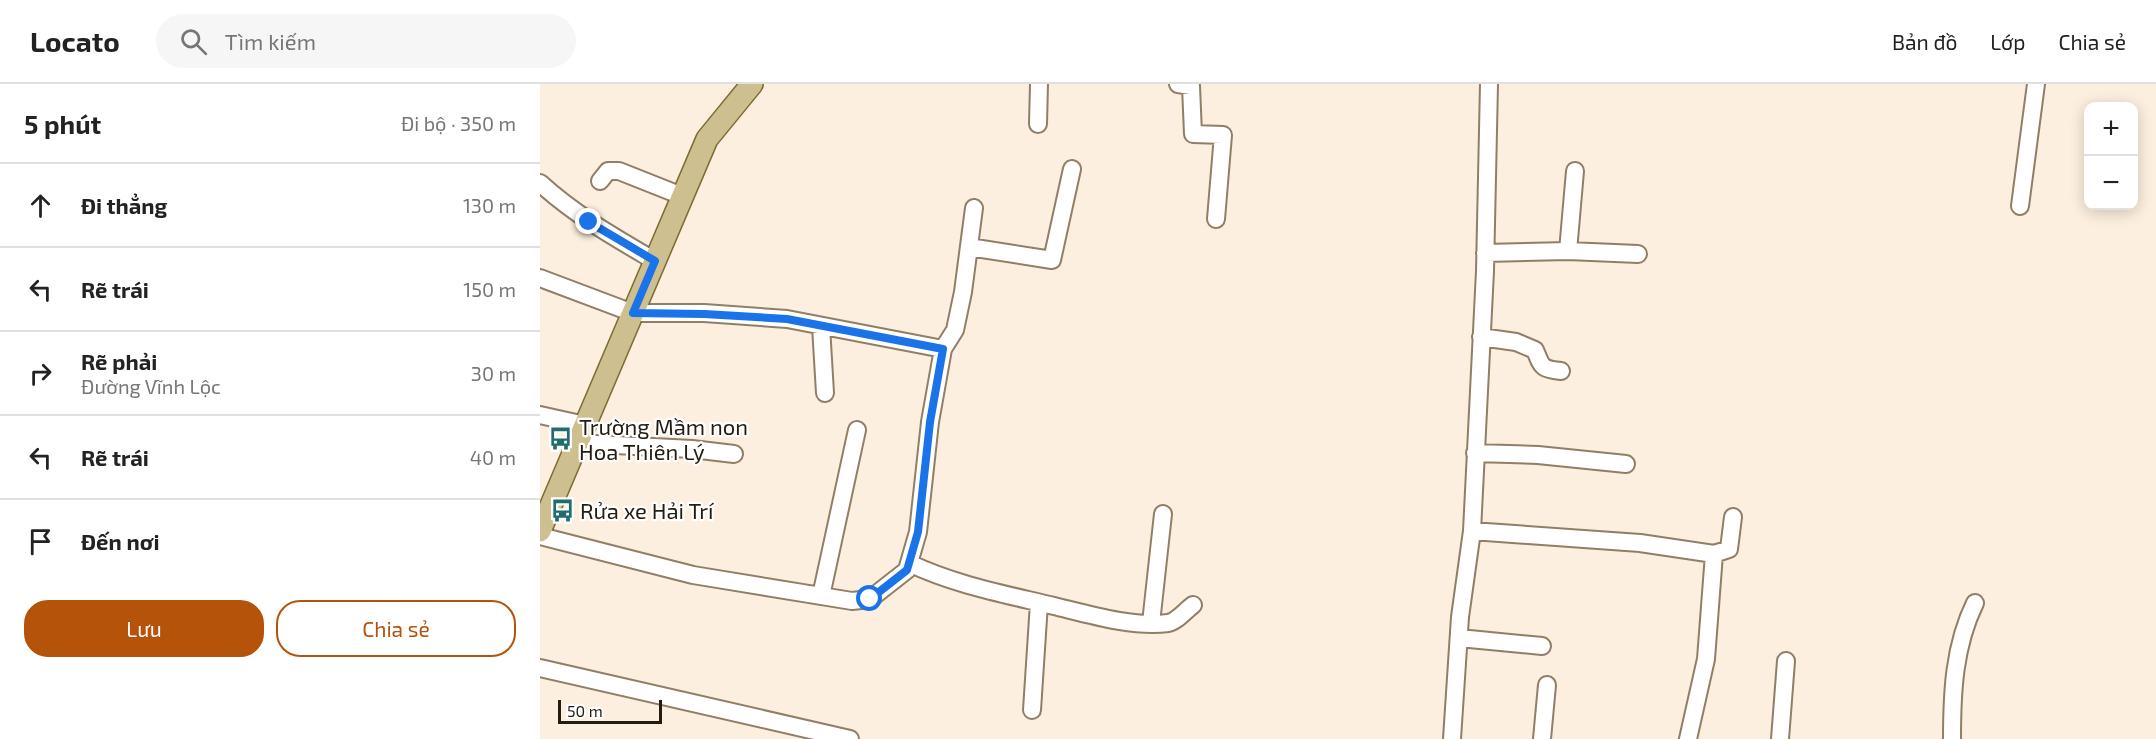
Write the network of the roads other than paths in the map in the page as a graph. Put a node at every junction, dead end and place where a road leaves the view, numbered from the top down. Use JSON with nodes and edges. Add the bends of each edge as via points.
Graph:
{"nodes":[{"id":1,"x":752,"y":84,"type":"edge"},
{"id":2,"x":1039,"y":84,"type":"edge"},
{"id":3,"x":1178,"y":84,"type":"edge"},
{"id":4,"x":1489,"y":84,"type":"edge"},
{"id":5,"x":2036,"y":84,"type":"edge"},
{"id":6,"x":1038,"y":124,"type":"dead end"},
{"id":7,"x":1072,"y":169,"type":"dead end"},
{"id":8,"x":1575,"y":171,"type":"dead end"},
{"id":9,"x":600,"y":181,"type":"dead end"},
{"id":10,"x":540,"y":183,"type":"edge"},
{"id":11,"x":682,"y":196,"type":"junction"},
{"id":12,"x":2020,"y":206,"type":"dead end"},
{"id":13,"x":974,"y":208,"type":"dead end"},
{"id":14,"x":1216,"y":219,"type":"dead end"},
{"id":15,"x":969,"y":247,"type":"junction"},
{"id":16,"x":1568,"y":251,"type":"junction"},
{"id":17,"x":1485,"y":253,"type":"junction"},
{"id":18,"x":1638,"y":254,"type":"dead end"},
{"id":19,"x":655,"y":261,"type":"junction"},
{"id":20,"x":540,"y":278,"type":"edge"},
{"id":21,"x":633,"y":313,"type":"junction"},
{"id":22,"x":821,"y":326,"type":"junction"},
{"id":23,"x":1481,"y":337,"type":"junction"},
{"id":24,"x":943,"y":349,"type":"junction"},
{"id":25,"x":1561,"y":371,"type":"dead end"},
{"id":26,"x":825,"y":393,"type":"dead end"},
{"id":27,"x":540,"y":415,"type":"edge"},
{"id":28,"x":857,"y":430,"type":"dead end"},
{"id":29,"x":581,"y":434,"type":"junction"},
{"id":30,"x":1476,"y":453,"type":"junction"},
{"id":31,"x":734,"y":454,"type":"dead end"},
{"id":32,"x":1626,"y":464,"type":"dead end"},
{"id":33,"x":1163,"y":514,"type":"dead end"},
{"id":34,"x":1733,"y":517,"type":"dead end"},
{"id":35,"x":540,"y":531,"type":"edge"},
{"id":36,"x":1472,"y":531,"type":"junction"},
{"id":37,"x":540,"y":536,"type":"edge"},
{"id":38,"x":1714,"y":554,"type":"junction"},
{"id":39,"x":909,"y":563,"type":"junction"},
{"id":40,"x":821,"y":596,"type":"junction"},
{"id":41,"x":1039,"y":603,"type":"junction"},
{"id":42,"x":1975,"y":603,"type":"dead end"},
{"id":43,"x":1193,"y":604,"type":"dead end"},
{"id":44,"x":1151,"y":623,"type":"junction"},
{"id":45,"x":1459,"y":638,"type":"junction"},
{"id":46,"x":1542,"y":646,"type":"dead end"},
{"id":47,"x":1786,"y":661,"type":"dead end"},
{"id":48,"x":540,"y":668,"type":"edge"},
{"id":49,"x":1547,"y":685,"type":"dead end"},
{"id":50,"x":1032,"y":710,"type":"dead end"},
{"id":51,"x":850,"y":739,"type":"edge"},
{"id":52,"x":1452,"y":739,"type":"edge"},
{"id":53,"x":1542,"y":739,"type":"edge"},
{"id":54,"x":1688,"y":739,"type":"edge"},
{"id":55,"x":1780,"y":739,"type":"edge"},
{"id":56,"x":1952,"y":739,"type":"edge"}],
"edges":[{"from":1,"to":11,"type":"main road","via":[[707,139]]},
{"from":2,"to":6,"type":"street"},
{"from":3,"to":14,"type":"street","via":[[1191,86],[1193,134],[1223,135]]},
{"from":4,"to":17,"type":"street"},
{"from":5,"to":12,"type":"street"},
{"from":7,"to":15,"type":"street","via":[[1052,260]]},
{"from":8,"to":16,"type":"street"},
{"from":9,"to":11,"type":"street","via":[[608,171],[619,171]]},
{"from":10,"to":19,"type":"street","via":[[589,222]]},
{"from":11,"to":19,"type":"main road"},
{"from":13,"to":15,"type":"street"},
{"from":15,"to":24,"type":"street","via":[[955,330]]},
{"from":16,"to":17,"type":"street"},
{"from":16,"to":18,"type":"street"},
{"from":17,"to":23,"type":"street"},
{"from":19,"to":21,"type":"main road"},
{"from":20,"to":21,"type":"street"},
{"from":21,"to":22,"type":"street","via":[[787,319]]},
{"from":21,"to":29,"type":"main road"},
{"from":22,"to":24,"type":"street"},
{"from":22,"to":26,"type":"street"},
{"from":23,"to":25,"type":"street","via":[[1516,342],[1534,350],[1542,367]]},
{"from":23,"to":30,"type":"street"},
{"from":24,"to":39,"type":"street","via":[[918,532]]},
{"from":27,"to":29,"type":"street"},
{"from":28,"to":40,"type":"street"},
{"from":29,"to":31,"type":"street"},
{"from":29,"to":35,"type":"main road"},
{"from":30,"to":32,"type":"street"},
{"from":30,"to":36,"type":"street"},
{"from":33,"to":44,"type":"street"},
{"from":34,"to":38,"type":"street","via":[[1729,549]]},
{"from":36,"to":38,"type":"street","via":[[1640,543]]},
{"from":36,"to":45,"type":"street"},
{"from":37,"to":40,"type":"street","via":[[693,575]]},
{"from":38,"to":54,"type":"street","via":[[1706,659]]},
{"from":39,"to":40,"type":"street","via":[[907,570],[870,599],[852,601]]},
{"from":39,"to":41,"type":"street","via":[[936,576]]},
{"from":41,"to":44,"type":"street","via":[[1100,617]]},
{"from":41,"to":50,"type":"street"},
{"from":42,"to":56,"type":"street","via":[[1964,626],[1954,672]]},
{"from":43,"to":44,"type":"street","via":[[1170,623]]},
{"from":45,"to":46,"type":"street"},
{"from":45,"to":52,"type":"street"},
{"from":47,"to":55,"type":"street"},
{"from":48,"to":51,"type":"street"},
{"from":49,"to":53,"type":"street"}]}
